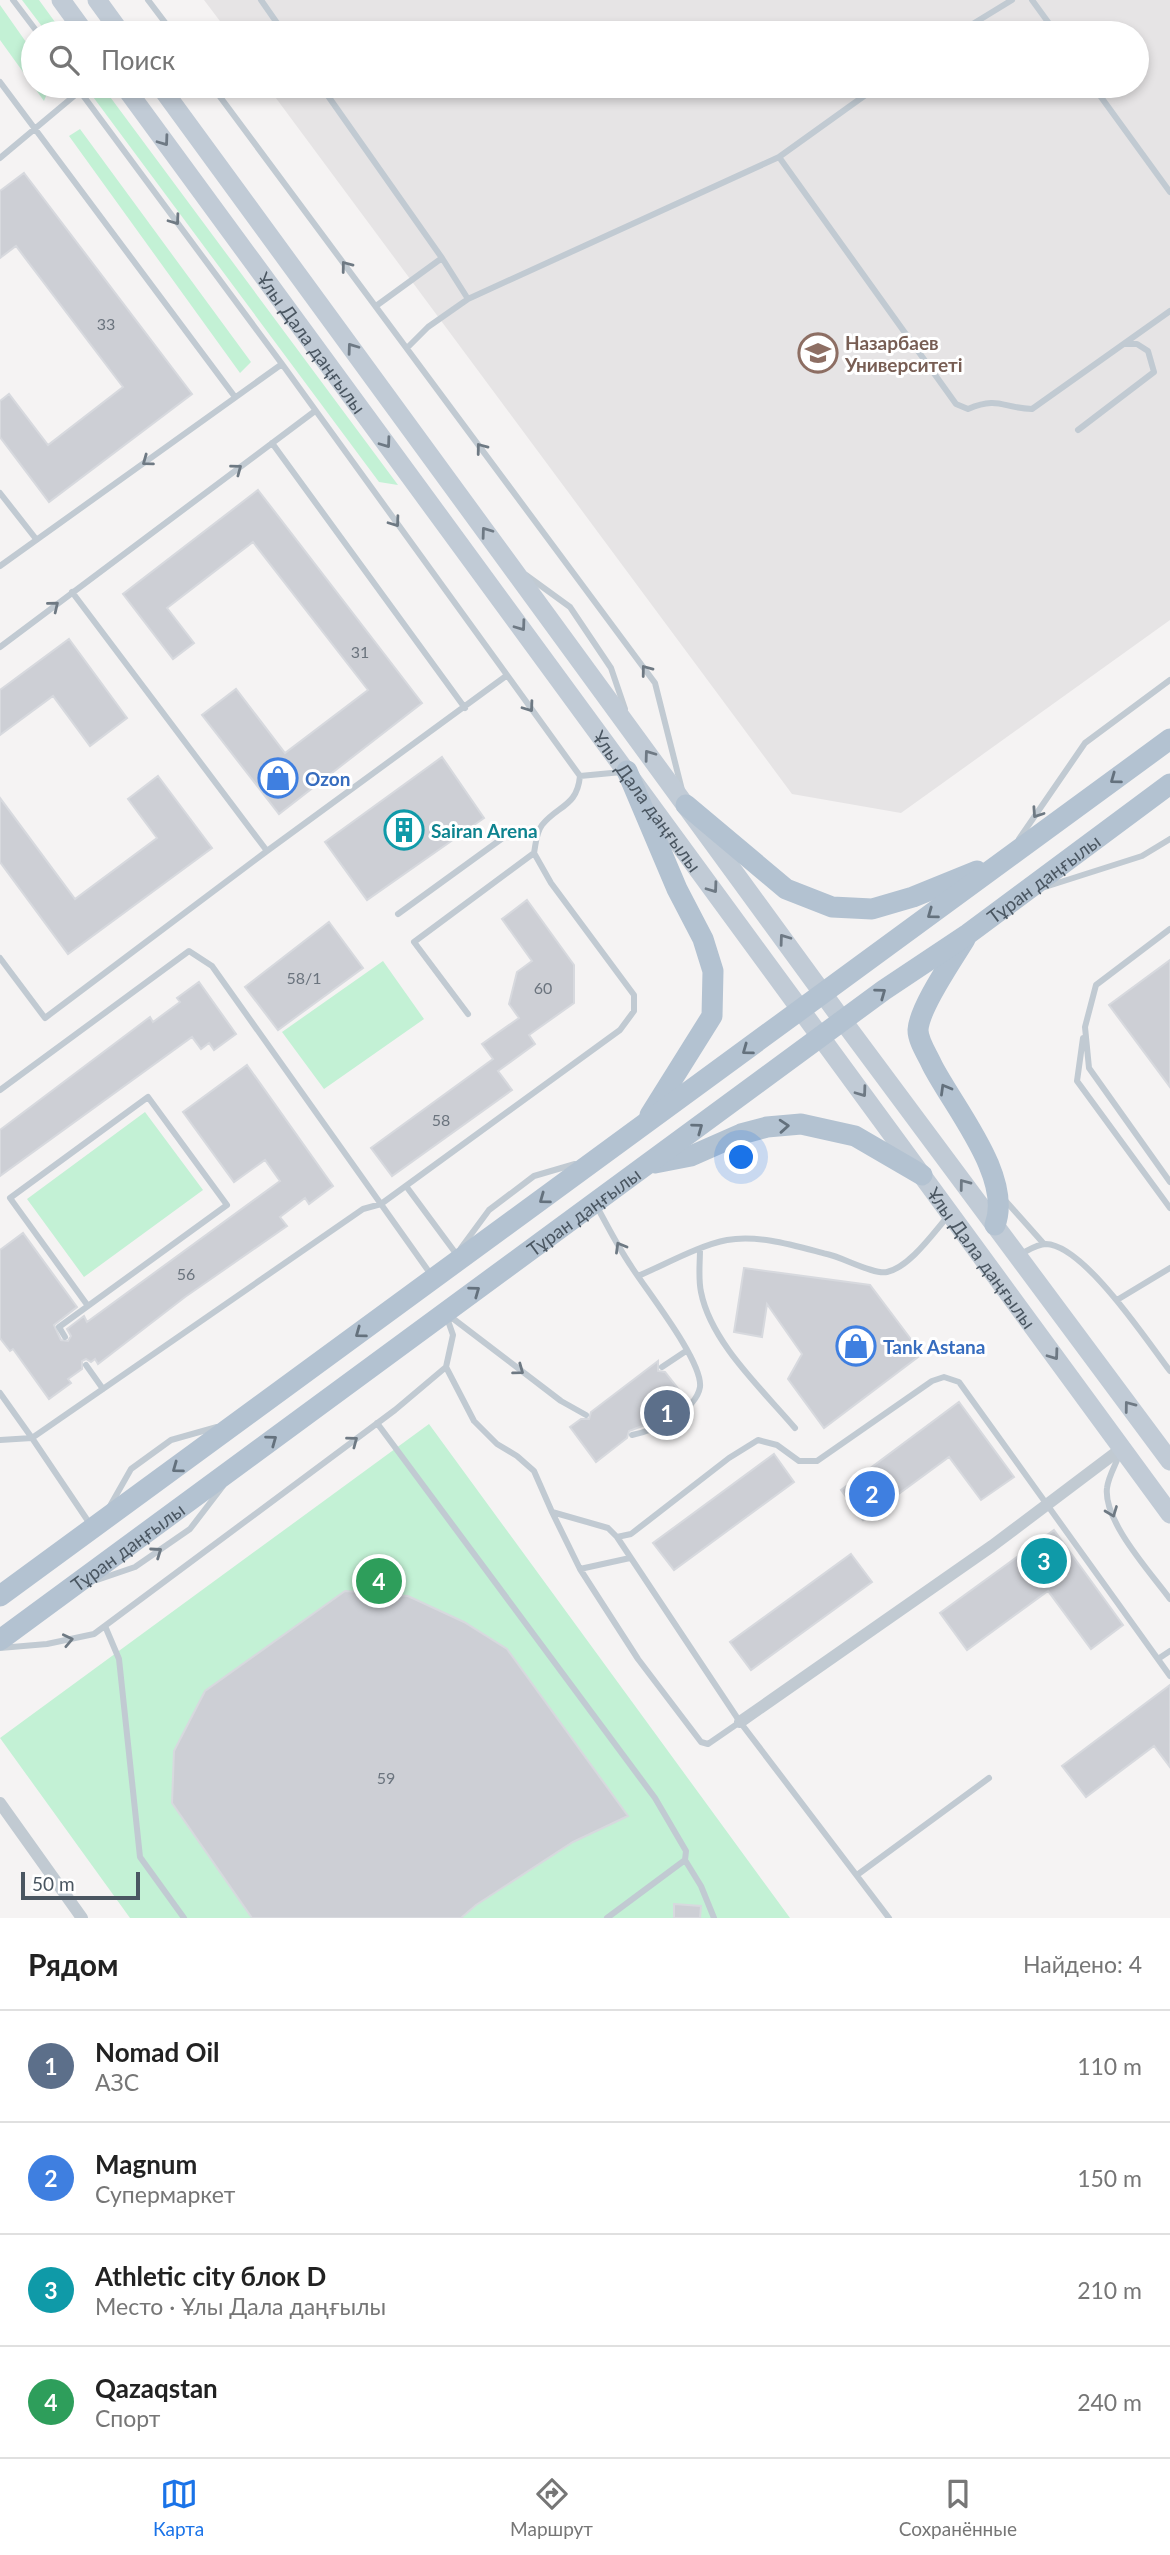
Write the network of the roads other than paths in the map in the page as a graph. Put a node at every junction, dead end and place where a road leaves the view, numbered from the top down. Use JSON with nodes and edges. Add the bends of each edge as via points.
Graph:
{"nodes":[{"id":1,"x":13,"y":0,"type":"edge"},
{"id":2,"x":61,"y":0,"type":"edge"},
{"id":3,"x":97,"y":0,"type":"edge"},
{"id":4,"x":148,"y":0,"type":"edge"},
{"id":5,"x":261,"y":0,"type":"edge"},
{"id":6,"x":1012,"y":0,"type":"edge"},
{"id":7,"x":1032,"y":0,"type":"edge"},
{"id":8,"x":29,"y":21,"type":"edge"},
{"id":9,"x":76,"y":21,"type":"edge"},
{"id":10,"x":112,"y":21,"type":"edge"},
{"id":11,"x":164,"y":21,"type":"edge"},
{"id":12,"x":276,"y":21,"type":"edge"},
{"id":13,"x":978,"y":21,"type":"edge"},
{"id":14,"x":1047,"y":21,"type":"edge"},
{"id":15,"x":0,"y":82,"type":"edge"},
{"id":16,"x":69,"y":98,"type":"edge"},
{"id":17,"x":85,"y":98,"type":"edge"},
{"id":18,"x":133,"y":98,"type":"edge"},
{"id":19,"x":169,"y":98,"type":"edge"},
{"id":20,"x":221,"y":98,"type":"edge"},
{"id":21,"x":329,"y":98,"type":"edge"},
{"id":22,"x":861,"y":98,"type":"edge"},
{"id":23,"x":1103,"y":98,"type":"edge"},
{"id":24,"x":35,"y":130,"type":"junction"},
{"id":25,"x":779,"y":156,"type":"junction"},
{"id":26,"x":0,"y":158,"type":"edge"},
{"id":27,"x":1170,"y":192,"type":"edge"},
{"id":28,"x":442,"y":258,"type":"junction"},
{"id":29,"x":468,"y":299,"type":"junction"},
{"id":30,"x":376,"y":306,"type":"junction"},
{"id":31,"x":1170,"y":311,"type":"edge"},
{"id":32,"x":1123,"y":344,"type":"junction"},
{"id":33,"x":407,"y":348,"type":"junction"},
{"id":34,"x":282,"y":364,"type":"junction"},
{"id":35,"x":235,"y":397,"type":"junction"},
{"id":36,"x":315,"y":411,"type":"junction"},
{"id":37,"x":1077,"y":430,"type":"dead end"},
{"id":38,"x":272,"y":443,"type":"junction"},
{"id":39,"x":0,"y":493,"type":"edge"},
{"id":40,"x":36,"y":540,"type":"junction"},
{"id":41,"x":0,"y":565,"type":"edge"},
{"id":42,"x":72,"y":592,"type":"junction"},
{"id":43,"x":0,"y":647,"type":"edge"},
{"id":44,"x":506,"y":676,"type":"junction"},
{"id":45,"x":1170,"y":680,"type":"edge"},
{"id":46,"x":465,"y":708,"type":"junction"},
{"id":47,"x":1170,"y":739,"type":"edge"},
{"id":48,"x":627,"y":771,"type":"junction"},
{"id":49,"x":580,"y":776,"type":"junction"},
{"id":50,"x":1170,"y":784,"type":"edge"},
{"id":51,"x":686,"y":805,"type":"junction"},
{"id":52,"x":537,"y":836,"type":"junction"},
{"id":53,"x":1170,"y":839,"type":"edge"},
{"id":54,"x":267,"y":851,"type":"junction"},
{"id":55,"x":534,"y":853,"type":"junction"},
{"id":56,"x":1005,"y":860,"type":"junction"},
{"id":57,"x":1020,"y":894,"type":"junction"},
{"id":58,"x":398,"y":914,"type":"dead end"},
{"id":59,"x":1170,"y":929,"type":"edge"},
{"id":60,"x":968,"y":934,"type":"junction"},
{"id":61,"x":0,"y":958,"type":"edge"},
{"id":62,"x":824,"y":994,"type":"junction"},
{"id":63,"x":802,"y":1010,"type":"junction"},
{"id":64,"x":468,"y":1014,"type":"dead end"},
{"id":65,"x":843,"y":1021,"type":"junction"},
{"id":66,"x":1085,"y":1027,"type":"junction"},
{"id":67,"x":822,"y":1037,"type":"junction"},
{"id":68,"x":0,"y":1090,"type":"edge"},
{"id":69,"x":643,"y":1126,"type":"junction"},
{"id":70,"x":649,"y":1164,"type":"junction"},
{"id":71,"x":922,"y":1175,"type":"junction"},
{"id":72,"x":1170,"y":1182,"type":"edge"},
{"id":73,"x":406,"y":1186,"type":"junction"},
{"id":74,"x":999,"y":1193,"type":"junction"},
{"id":75,"x":595,"y":1203,"type":"junction"},
{"id":76,"x":381,"y":1204,"type":"junction"},
{"id":77,"x":1170,"y":1208,"type":"edge"},
{"id":78,"x":951,"y":1214,"type":"junction"},
{"id":79,"x":995,"y":1225,"type":"junction"},
{"id":80,"x":1044,"y":1244,"type":"junction"},
{"id":81,"x":700,"y":1249,"type":"junction"},
{"id":82,"x":1018,"y":1256,"type":"junction"},
{"id":83,"x":449,"y":1266,"type":"junction"},
{"id":84,"x":1170,"y":1268,"type":"edge"},
{"id":85,"x":638,"y":1276,"type":"junction"},
{"id":86,"x":1117,"y":1300,"type":"junction"},
{"id":87,"x":88,"y":1306,"type":"junction"},
{"id":88,"x":445,"y":1313,"type":"junction"},
{"id":89,"x":65,"y":1337,"type":"dead end"},
{"id":90,"x":686,"y":1351,"type":"junction"},
{"id":91,"x":86,"y":1365,"type":"dead end"},
{"id":92,"x":446,"y":1367,"type":"junction"},
{"id":93,"x":662,"y":1367,"type":"dead end"},
{"id":94,"x":1170,"y":1371,"type":"edge"},
{"id":95,"x":103,"y":1389,"type":"junction"},
{"id":96,"x":0,"y":1393,"type":"edge"},
{"id":97,"x":586,"y":1415,"type":"dead end"},
{"id":98,"x":377,"y":1423,"type":"junction"},
{"id":99,"x":795,"y":1428,"type":"dead end"},
{"id":100,"x":632,"y":1435,"type":"dead end"},
{"id":101,"x":32,"y":1438,"type":"junction"},
{"id":102,"x":0,"y":1440,"type":"edge"},
{"id":103,"x":1122,"y":1448,"type":"junction"},
{"id":104,"x":1170,"y":1461,"type":"edge"},
{"id":105,"x":1046,"y":1505,"type":"junction"},
{"id":106,"x":552,"y":1512,"type":"junction"},
{"id":107,"x":1170,"y":1514,"type":"edge"},
{"id":108,"x":96,"y":1527,"type":"junction"},
{"id":109,"x":617,"y":1536,"type":"junction"},
{"id":110,"x":629,"y":1558,"type":"junction"},
{"id":111,"x":580,"y":1569,"type":"junction"},
{"id":112,"x":5,"y":1590,"type":"edge"},
{"id":113,"x":1170,"y":1599,"type":"edge"},
{"id":114,"x":105,"y":1626,"type":"junction"},
{"id":115,"x":0,"y":1640,"type":"edge"},
{"id":116,"x":0,"y":1648,"type":"edge"},
{"id":117,"x":1170,"y":1651,"type":"edge"},
{"id":118,"x":1158,"y":1659,"type":"junction"},
{"id":119,"x":1170,"y":1676,"type":"edge"},
{"id":120,"x":740,"y":1722,"type":"junction"},
{"id":121,"x":989,"y":1777,"type":"dead end"},
{"id":122,"x":0,"y":1803,"type":"edge"},
{"id":123,"x":685,"y":1860,"type":"junction"},
{"id":124,"x":857,"y":1875,"type":"junction"},
{"id":125,"x":716,"y":1917,"type":"edge"},
{"id":126,"x":82,"y":1918,"type":"edge"},
{"id":127,"x":184,"y":1918,"type":"edge"},
{"id":128,"x":607,"y":1918,"type":"edge"},
{"id":129,"x":889,"y":1918,"type":"edge"}],
"edges":[{"from":1,"to":8,"type":"lane"},
{"from":2,"to":9,"type":"main road"},
{"from":3,"to":10,"type":"main road"},
{"from":4,"to":11,"type":"lane"},
{"from":5,"to":12,"type":"lane"},
{"from":6,"to":13,"type":"lane"},
{"from":7,"to":14,"type":"lane"},
{"from":15,"to":24,"type":"lane"},
{"from":16,"to":24,"type":"lane"},
{"from":17,"to":34,"type":"lane","one_way":true},
{"from":18,"to":48,"type":"main road","name":"Ұлы Дала даңғылы","one_way":true},
{"from":51,"to":19,"type":"main road","name":"Ұлы Дала даңғылы","one_way":true},
{"from":30,"to":20,"type":"lane","one_way":true},
{"from":21,"to":28,"type":"lane"},
{"from":22,"to":25,"type":"lane"},
{"from":23,"to":27,"type":"lane"},
{"from":24,"to":26,"type":"lane"},
{"from":24,"to":35,"type":"lane"},
{"from":25,"to":29,"type":"lane"},
{"from":25,"to":32,"type":"lane","via":[[956,404],[968,409],[999,401],[1032,409]]},
{"from":28,"to":29,"type":"lane"},
{"from":28,"to":30,"type":"lane"},
{"from":29,"to":33,"type":"lane"},
{"from":30,"to":33,"type":"lane"},
{"from":31,"to":32,"type":"lane"},
{"from":32,"to":37,"type":"lane","via":[[1137,344],[1148,351],[1154,372]]},
{"from":51,"to":33,"type":"lane","one_way":true,"via":[[655,683]]},
{"from":34,"to":35,"type":"lane"},
{"from":34,"to":36,"type":"lane"},
{"from":35,"to":40,"type":"lane","one_way":true},
{"from":36,"to":38,"type":"lane"},
{"from":36,"to":44,"type":"lane","one_way":true},
{"from":42,"to":38,"type":"lane","one_way":true},
{"from":38,"to":46,"type":"lane"},
{"from":39,"to":40,"type":"lane"},
{"from":40,"to":41,"type":"lane"},
{"from":43,"to":42,"type":"lane","one_way":true},
{"from":42,"to":54,"type":"lane"},
{"from":44,"to":46,"type":"lane"},
{"from":44,"to":49,"type":"lane","one_way":true},
{"from":45,"to":56,"type":"lane","one_way":true,"via":[[1085,743]]},
{"from":46,"to":54,"type":"lane"},
{"from":47,"to":56,"type":"main road","name":"Тұран даңғылы","one_way":true},
{"from":48,"to":49,"type":"lane"},
{"from":48,"to":63,"type":"main road","name":"Ұлы Дала даңғылы","one_way":true},
{"from":48,"to":69,"type":"main road","via":[[703,939],[715,993],[704,1033]]},
{"from":49,"to":52,"type":"lane","via":[[579,790],[543,824]]},
{"from":50,"to":57,"type":"main road","name":"Тұран даңғылы"},
{"from":51,"to":56,"type":"main road","via":[[786,889],[832,907],[872,909]]},
{"from":62,"to":51,"type":"main road","name":"Ұлы Дала даңғылы","one_way":true},
{"from":52,"to":55,"type":"lane"},
{"from":52,"to":58,"type":"lane","via":[[511,832]]},
{"from":53,"to":57,"type":"lane","via":[[1142,856]]},
{"from":54,"to":61,"type":"lane","via":[[45,1018]]},
{"from":55,"to":64,"type":"lane","via":[[414,942]]},
{"from":55,"to":73,"type":"lane","via":[[634,995],[634,1011],[620,1030]]},
{"from":56,"to":62,"type":"main road","name":"Тұран даңғылы","one_way":true},
{"from":57,"to":60,"type":"main road","name":"Тұран даңғылы"},
{"from":59,"to":66,"type":"lane","via":[[1096,985]]},
{"from":65,"to":60,"type":"main road","name":"Тұран даңғылы","one_way":true},
{"from":74,"to":60,"type":"main road","one_way":true,"via":[[994,1173],[942,1085],[918,1030],[922,1014]]},
{"from":62,"to":63,"type":"main road","name":"Тұран даңғылы"},
{"from":62,"to":65,"type":"main road","name":"Ұлы Дала даңғылы"},
{"from":63,"to":67,"type":"main road","name":"Ұлы Дала даңғылы"},
{"from":63,"to":69,"type":"main road","name":"Тұран даңғылы","one_way":true},
{"from":65,"to":67,"type":"main road","name":"Тұран даңғылы"},
{"from":79,"to":65,"type":"main road","name":"Ұлы Дала даңғылы","one_way":true},
{"from":66,"to":72,"type":"lane","via":[[1089,1068]]},
{"from":66,"to":77,"type":"lane","via":[[1077,1081]]},
{"from":70,"to":67,"type":"main road","name":"Тұран даңғылы","one_way":true},
{"from":67,"to":71,"type":"main road","name":"Ұлы Дала даңғылы","one_way":true},
{"from":68,"to":76,"type":"lane","via":[[189,951],[212,966]]},
{"from":69,"to":83,"type":"main road","name":"Тұран даңғылы","one_way":true},
{"from":70,"to":71,"type":"main road","one_way":true,"via":[[691,1156],[741,1133],[801,1124],[855,1136]]},
{"from":70,"to":75,"type":"main road","name":"Тұран даңғылы"},
{"from":71,"to":78,"type":"main road","name":"Ұлы Дала даңғылы"},
{"from":73,"to":76,"type":"lane"},
{"from":73,"to":83,"type":"lane"},
{"from":74,"to":79,"type":"main road"},
{"from":74,"to":80,"type":"lane"},
{"from":85,"to":75,"type":"lane","one_way":true},
{"from":88,"to":75,"type":"main road","name":"Тұран даңғылы","one_way":true},
{"from":76,"to":83,"type":"lane"},
{"from":76,"to":95,"type":"lane","via":[[363,1209]]},
{"from":78,"to":81,"type":"lane","via":[[902,1266],[882,1273],[830,1254],[763,1241],[725,1240]]},
{"from":78,"to":103,"type":"main road","name":"Ұлы Дала даңғылы","one_way":true},
{"from":79,"to":82,"type":"main road","name":"Ұлы Дала даңғылы"},
{"from":80,"to":82,"type":"lane"},
{"from":80,"to":86,"type":"lane","via":[[1069,1254]]},
{"from":81,"to":85,"type":"lane"},
{"from":81,"to":99,"type":"lane","via":[[701,1293],[710,1317],[727,1349]]},
{"from":104,"to":82,"type":"main road","name":"Ұлы Дала даңғылы","one_way":true},
{"from":83,"to":108,"type":"main road","name":"Тұран даңғылы","one_way":true},
{"from":84,"to":86,"type":"lane"},
{"from":85,"to":90,"type":"lane"},
{"from":86,"to":94,"type":"lane"},
{"from":87,"to":87,"type":"lane","via":[[227,1205],[148,1097],[10,1198]]},
{"from":87,"to":89,"type":"lane","via":[[59,1327]]},
{"from":88,"to":92,"type":"lane","via":[[453,1335]]},
{"from":88,"to":97,"type":"lane","one_way":true},
{"from":115,"to":88,"type":"main road","name":"Тұран даңғылы","one_way":true},
{"from":90,"to":93,"type":"lane"},
{"from":90,"to":100,"type":"lane","via":[[700,1378],[692,1403],[649,1431]]},
{"from":91,"to":95,"type":"lane"},
{"from":92,"to":98,"type":"lane"},
{"from":92,"to":106,"type":"lane","via":[[474,1421],[534,1471]]},
{"from":95,"to":101,"type":"lane"},
{"from":96,"to":101,"type":"lane"},
{"from":114,"to":98,"type":"lane","one_way":true},
{"from":98,"to":123,"type":"lane","via":[[655,1798],[686,1851]]},
{"from":101,"to":102,"type":"lane"},
{"from":101,"to":108,"type":"lane"},
{"from":103,"to":105,"type":"street"},
{"from":103,"to":107,"type":"main road","name":"Ұлы Дала даңғылы"},
{"from":103,"to":113,"type":"lane","one_way":true,"via":[[1107,1487],[1108,1503],[1117,1525]]},
{"from":105,"to":109,"type":"lane","via":[[959,1382],[944,1377],[817,1461],[799,1461],[777,1445],[758,1440],[631,1534]]},
{"from":105,"to":118,"type":"lane"},
{"from":105,"to":120,"type":"street"},
{"from":106,"to":109,"type":"lane","via":[[608,1528]]},
{"from":106,"to":111,"type":"lane"},
{"from":108,"to":112,"type":"main road","name":"Тұран даңғылы"},
{"from":109,"to":110,"type":"lane"},
{"from":110,"to":111,"type":"lane"},
{"from":110,"to":120,"type":"lane"},
{"from":111,"to":120,"type":"lane","via":[[638,1659],[703,1744]]},
{"from":116,"to":114,"type":"lane","one_way":true,"via":[[47,1644],[94,1634]]},
{"from":114,"to":127,"type":"lane","via":[[119,1659],[140,1857]]},
{"from":117,"to":118,"type":"lane"},
{"from":118,"to":119,"type":"lane"},
{"from":120,"to":124,"type":"lane"},
{"from":121,"to":124,"type":"lane"},
{"from":122,"to":126,"type":"street"},
{"from":123,"to":125,"type":"lane"},
{"from":123,"to":128,"type":"lane"},
{"from":124,"to":129,"type":"lane"}]}
